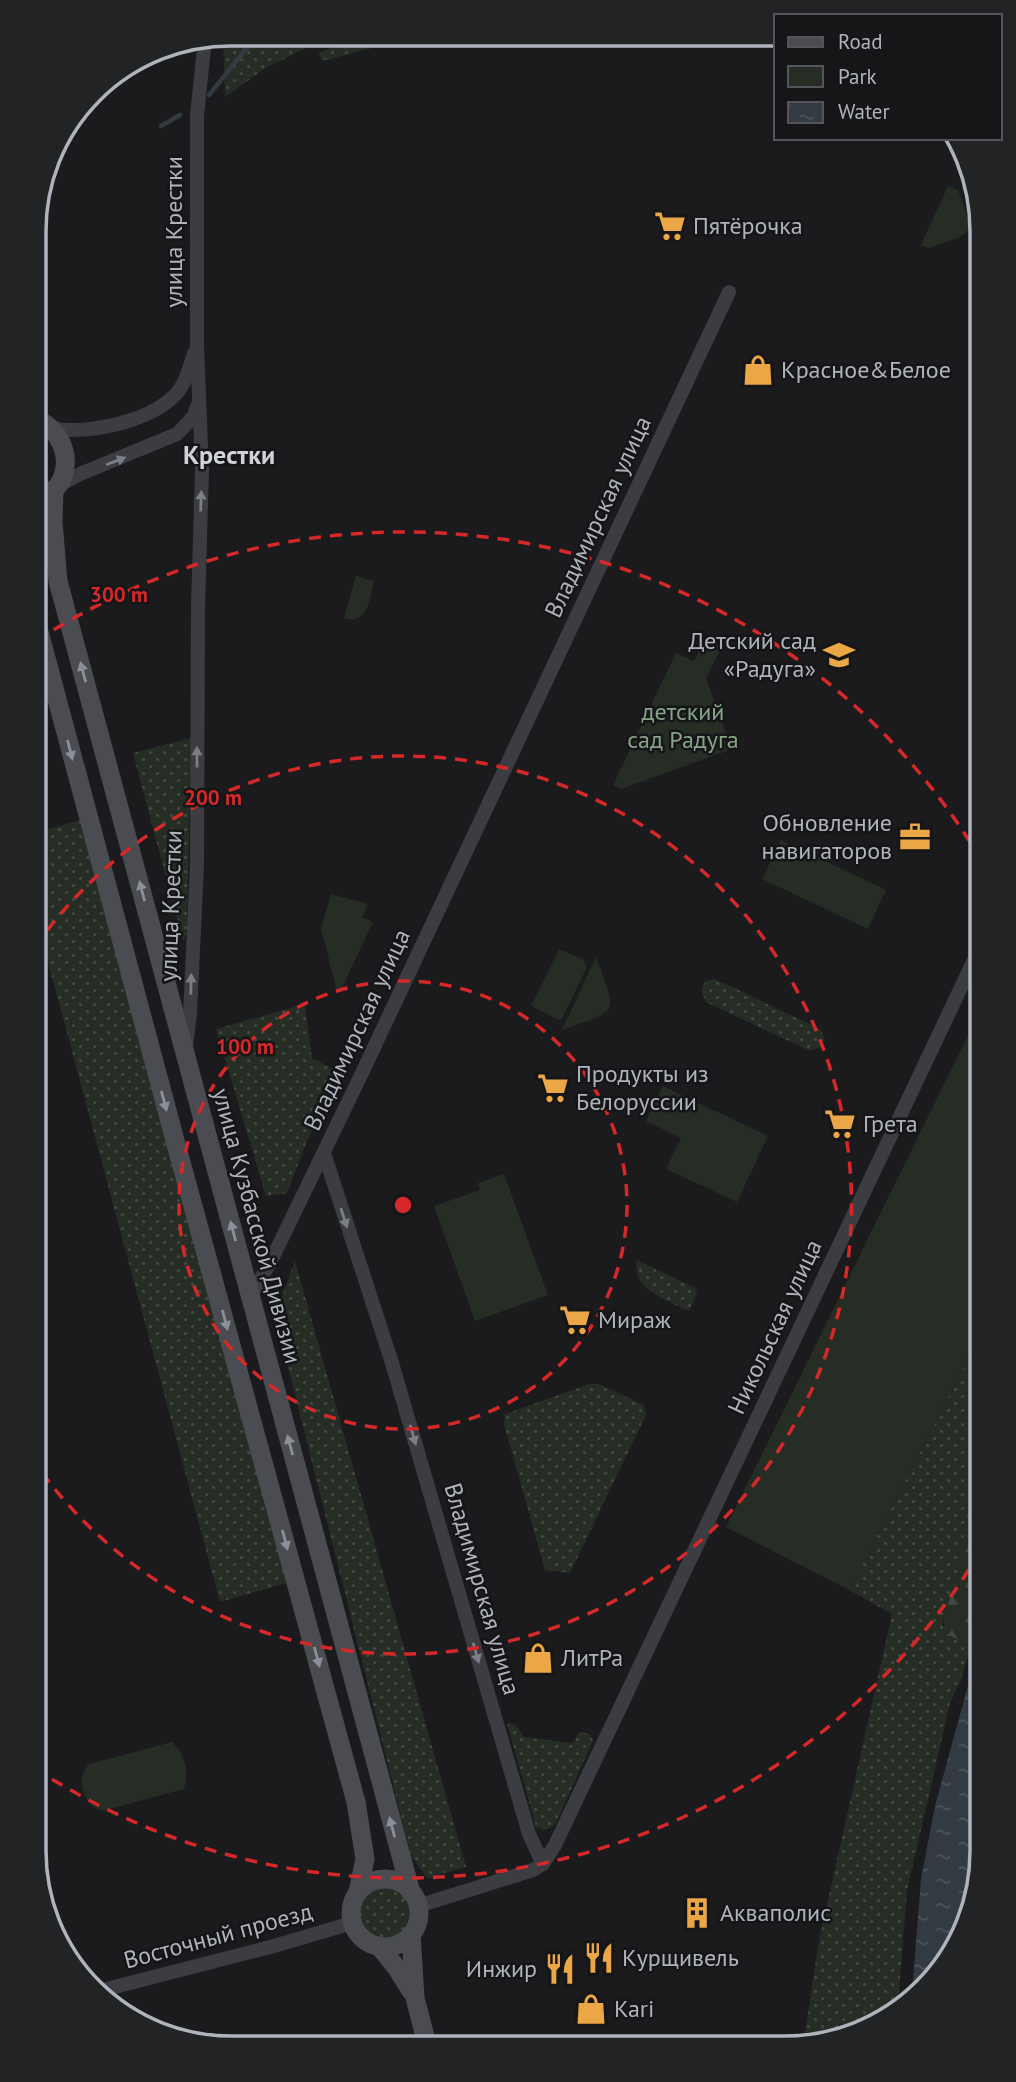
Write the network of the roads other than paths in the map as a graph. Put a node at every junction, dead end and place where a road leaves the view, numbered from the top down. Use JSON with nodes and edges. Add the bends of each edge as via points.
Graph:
{"nodes":[{"id":1,"x":204,"y":47,"type":"edge"},
{"id":2,"x":729,"y":292,"type":"dead end"},
{"id":3,"x":197,"y":345,"type":"junction"},
{"id":4,"x":167,"y":402,"type":"junction"},
{"id":5,"x":196,"y":422,"type":"junction"},
{"id":6,"x":46,"y":424,"type":"edge"},
{"id":7,"x":46,"y":426,"type":"edge"},
{"id":8,"x":54,"y":489,"type":"junction"},
{"id":9,"x":46,"y":493,"type":"edge"},
{"id":10,"x":46,"y":658,"type":"edge"},
{"id":11,"x":970,"y":968,"type":"edge"},
{"id":12,"x":185,"y":1052,"type":"junction"},
{"id":13,"x":324,"y":1153,"type":"junction"},
{"id":14,"x":250,"y":1297,"type":"junction"},
{"id":15,"x":543,"y":1864,"type":"junction"},
{"id":16,"x":358,"y":1892,"type":"junction"},
{"id":17,"x":415,"y":1899,"type":"junction"},
{"id":18,"x":352,"y":1923,"type":"junction"},
{"id":19,"x":411,"y":1934,"type":"junction"},
{"id":20,"x":379,"y":1946,"type":"junction"},
{"id":21,"x":108,"y":1989,"type":"edge"},
{"id":22,"x":415,"y":1998,"type":"junction"},
{"id":23,"x":425,"y":2036,"type":"edge"}],
"edges":[{"from":1,"to":3,"type":"street","name":"улица Крестки","via":[[197,116]]},
{"from":2,"to":13,"type":"street","name":"Владимирская улица"},
{"from":3,"to":4,"type":"street","via":[[179,391]]},
{"from":3,"to":5,"type":"street","name":"улица Крестки","via":[[200,400]]},
{"from":4,"to":5,"type":"street","via":[[182,407]]},
{"from":4,"to":6,"type":"street","via":[[119,425],[61,430]]},
{"from":8,"to":5,"type":"street","one_way":true},
{"from":12,"to":5,"type":"street","name":"улица Крестки","one_way":true,"via":[[197,866],[202,470]]},
{"from":7,"to":8,"type":"street","name":"улица Кузбасской Дивизии","via":[[63,443],[66,457]]},
{"from":8,"to":9,"type":"street"},
{"from":12,"to":8,"type":"street","name":"улица Кузбасской Дивизии","one_way":true,"via":[[58,581]]},
{"from":10,"to":16,"type":"street","one_way":true,"via":[[356,1802],[365,1859]]},
{"from":11,"to":15,"type":"street","name":"Никольская улица"},
{"from":14,"to":12,"type":"street","name":"улица Кузбасской Дивизии","one_way":true},
{"from":13,"to":14,"type":"street"},
{"from":13,"to":15,"type":"street","name":"Владимирская улица","one_way":true,"via":[[392,1363],[529,1834]]},
{"from":17,"to":14,"type":"street","name":"улица Кузбасской Дивизии","one_way":true},
{"from":15,"to":17,"type":"street","via":[[522,1875]]},
{"from":16,"to":17,"type":"street","via":[[376,1880],[387,1879],[397,1881]]},
{"from":16,"to":18,"type":"street"},
{"from":17,"to":19,"type":"street","name":"улица Кузбасской Дивизии","via":[[419,1916]]},
{"from":18,"to":20,"type":"street","name":"улица Кузбасской Дивизии","via":[[364,1940]]},
{"from":18,"to":21,"type":"street","name":"Восточный проезд"},
{"from":19,"to":20,"type":"street","via":[[395,1945]]},
{"from":19,"to":22,"type":"street","name":"улица Кузбасской Дивизии"},
{"from":20,"to":22,"type":"street","name":"улица Кузбасской Дивизии"},
{"from":22,"to":23,"type":"street","name":"улица Кузбасской Дивизии"}]}
